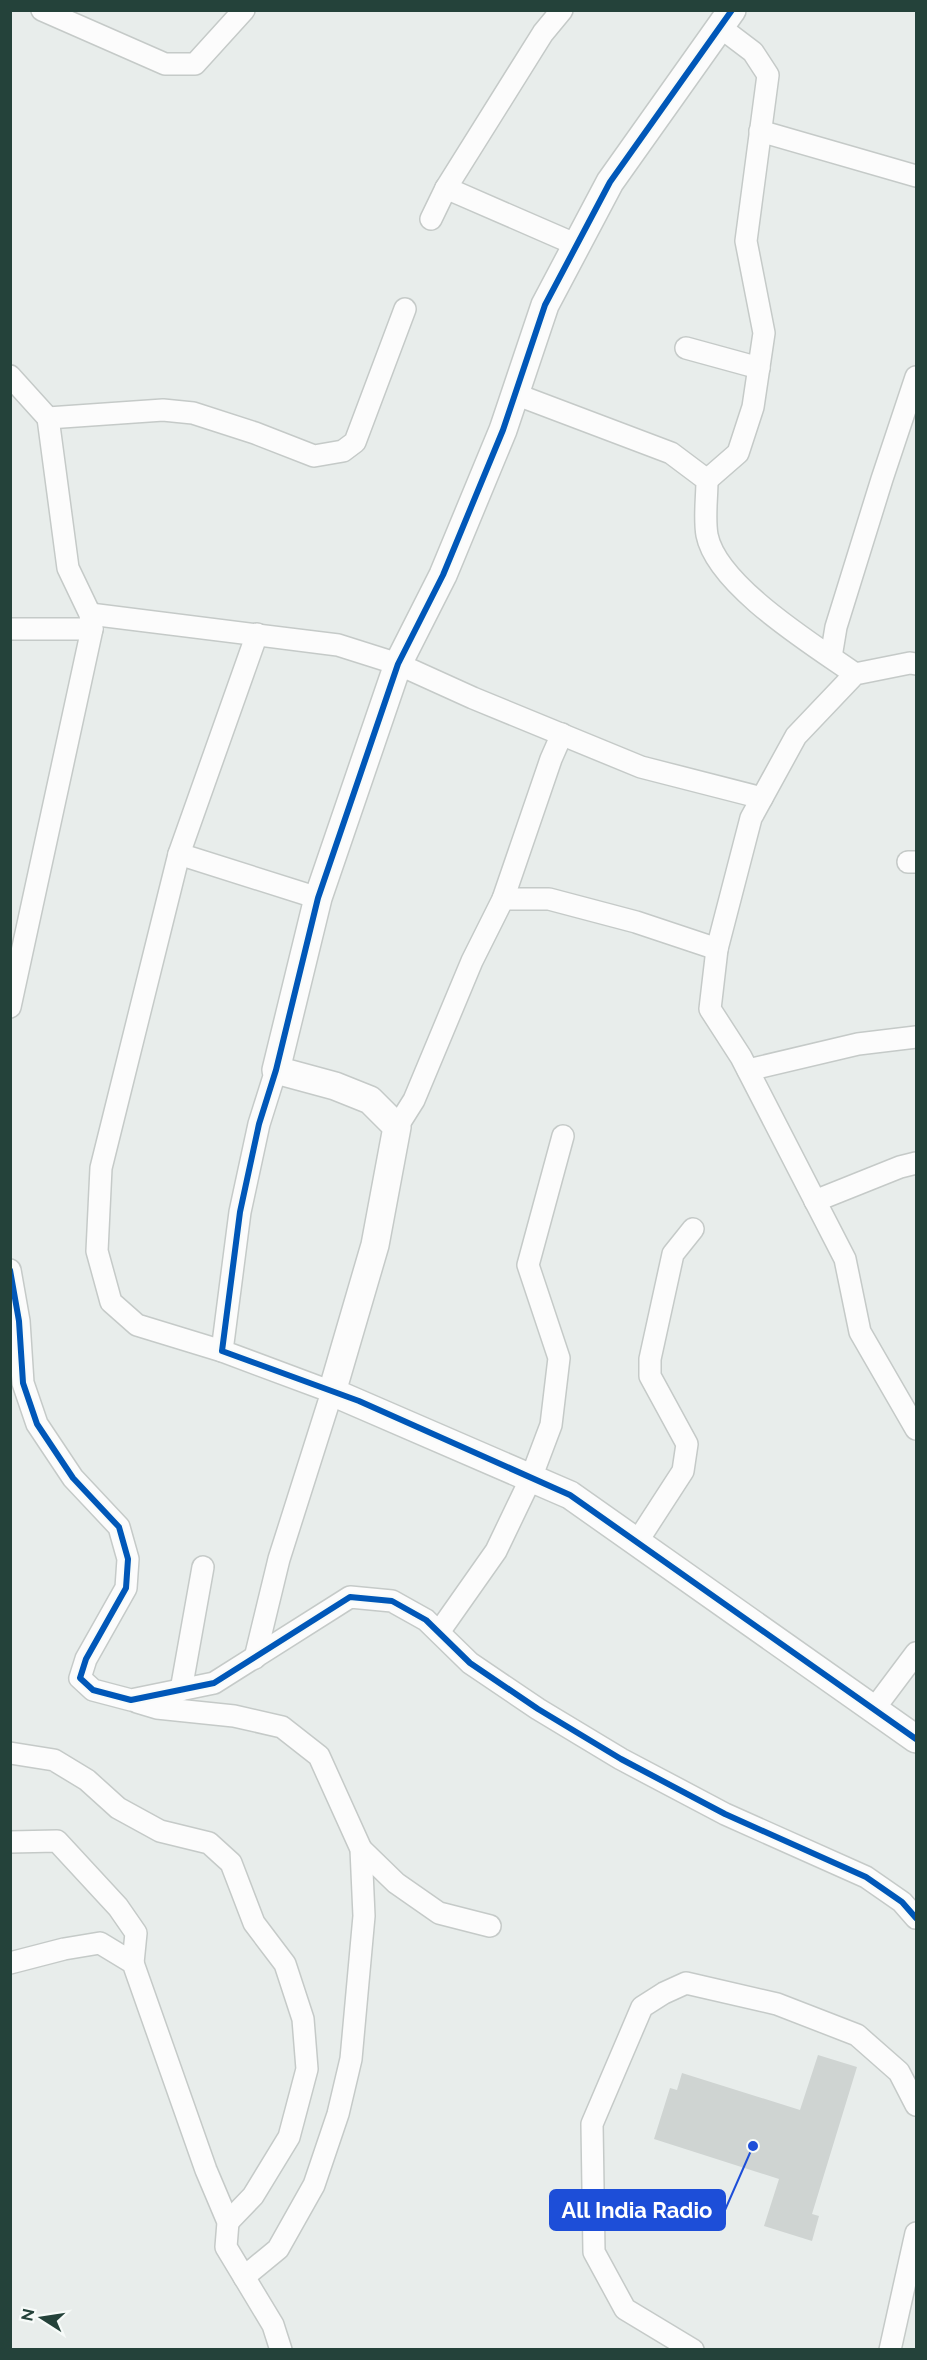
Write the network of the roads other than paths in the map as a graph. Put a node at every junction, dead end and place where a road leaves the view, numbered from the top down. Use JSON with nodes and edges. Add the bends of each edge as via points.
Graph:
{"nodes":[{"id":1,"x":42,"y":10,"type":"edge"},
{"id":2,"x":244,"y":10,"type":"edge"},
{"id":3,"x":562,"y":10,"type":"edge"},
{"id":4,"x":726,"y":19,"type":"edge"},
{"id":5,"x":760,"y":131,"type":"junction"},
{"id":6,"x":916,"y":177,"type":"edge"},
{"id":7,"x":446,"y":188,"type":"junction"},
{"id":8,"x":431,"y":219,"type":"dead end"},
{"id":9,"x":577,"y":245,"type":"junction"},
{"id":10,"x":405,"y":309,"type":"dead end"},
{"id":11,"x":686,"y":348,"type":"dead end"},
{"id":12,"x":759,"y":368,"type":"junction"},
{"id":13,"x":10,"y":376,"type":"edge"},
{"id":14,"x":916,"y":377,"type":"edge"},
{"id":15,"x":515,"y":394,"type":"junction"},
{"id":16,"x":48,"y":418,"type":"junction"},
{"id":17,"x":707,"y":480,"type":"junction"},
{"id":18,"x":91,"y":622,"type":"junction"},
{"id":19,"x":10,"y":629,"type":"edge"},
{"id":20,"x":256,"y":634,"type":"junction"},
{"id":21,"x":831,"y":657,"type":"junction"},
{"id":22,"x":398,"y":664,"type":"junction"},
{"id":23,"x":916,"y":664,"type":"edge"},
{"id":24,"x":855,"y":674,"type":"junction"},
{"id":25,"x":562,"y":734,"type":"junction"},
{"id":26,"x":762,"y":798,"type":"junction"},
{"id":27,"x":179,"y":854,"type":"junction"},
{"id":28,"x":318,"y":898,"type":"junction"},
{"id":29,"x":503,"y":899,"type":"junction"},
{"id":30,"x":717,"y":949,"type":"junction"},
{"id":31,"x":10,"y":1006,"type":"edge"},
{"id":32,"x":916,"y":1037,"type":"edge"},
{"id":33,"x":276,"y":1070,"type":"junction"},
{"id":34,"x":748,"y":1070,"type":"junction"},
{"id":35,"x":397,"y":1127,"type":"junction"},
{"id":36,"x":563,"y":1136,"type":"dead end"},
{"id":37,"x":916,"y":1163,"type":"edge"},
{"id":38,"x":815,"y":1201,"type":"junction"},
{"id":39,"x":693,"y":1229,"type":"dead end"},
{"id":40,"x":10,"y":1270,"type":"edge"},
{"id":41,"x":222,"y":1351,"type":"junction"},
{"id":42,"x":332,"y":1392,"type":"junction"},
{"id":43,"x":916,"y":1429,"type":"edge"},
{"id":44,"x":531,"y":1478,"type":"junction"},
{"id":45,"x":637,"y":1542,"type":"junction"},
{"id":46,"x":203,"y":1568,"type":"dead end"},
{"id":47,"x":439,"y":1632,"type":"junction"},
{"id":48,"x":916,"y":1653,"type":"edge"},
{"id":49,"x":255,"y":1658,"type":"junction"},
{"id":50,"x":181,"y":1690,"type":"junction"},
{"id":51,"x":130,"y":1701,"type":"junction"},
{"id":52,"x":874,"y":1709,"type":"junction"},
{"id":53,"x":916,"y":1739,"type":"edge"},
{"id":54,"x":10,"y":1753,"type":"edge"},
{"id":55,"x":10,"y":1842,"type":"edge"},
{"id":56,"x":361,"y":1849,"type":"junction"},
{"id":57,"x":916,"y":1918,"type":"edge"},
{"id":58,"x":490,"y":1926,"type":"dead end"},
{"id":59,"x":10,"y":1963,"type":"edge"},
{"id":60,"x":133,"y":1963,"type":"junction"},
{"id":61,"x":916,"y":2104,"type":"edge"},
{"id":62,"x":228,"y":2222,"type":"junction"},
{"id":63,"x":916,"y":2233,"type":"edge"},
{"id":64,"x":244,"y":2277,"type":"junction"},
{"id":65,"x":280,"y":2349,"type":"edge"},
{"id":66,"x":693,"y":2349,"type":"edge"},
{"id":67,"x":890,"y":2349,"type":"edge"}],
"edges":[{"from":1,"to":2,"type":"street","via":[[165,64],[195,64]]},
{"from":3,"to":7,"type":"street","via":[[543,33]]},
{"from":4,"to":5,"type":"street","via":[[768,75]]},
{"from":4,"to":9,"type":"street","via":[[610,182]]},
{"from":5,"to":6,"type":"street"},
{"from":5,"to":12,"type":"street","via":[[746,241],[764,333]]},
{"from":7,"to":8,"type":"street"},
{"from":7,"to":9,"type":"street"},
{"from":9,"to":15,"type":"street","via":[[545,305]]},
{"from":10,"to":16,"type":"street","via":[[356,442],[343,451],[314,456],[193,413],[163,410]]},
{"from":11,"to":12,"type":"street"},
{"from":12,"to":17,"type":"street","via":[[753,407],[738,453]]},
{"from":13,"to":16,"type":"street"},
{"from":14,"to":21,"type":"street","via":[[839,616]]},
{"from":15,"to":17,"type":"street","via":[[671,453]]},
{"from":15,"to":22,"type":"street","via":[[443,575]]},
{"from":16,"to":18,"type":"street","via":[[68,568]]},
{"from":17,"to":21,"type":"street","via":[[707,536],[723,569],[768,613]]},
{"from":18,"to":19,"type":"street"},
{"from":18,"to":20,"type":"street"},
{"from":18,"to":31,"type":"street"},
{"from":20,"to":22,"type":"street","via":[[338,645]]},
{"from":20,"to":27,"type":"street"},
{"from":21,"to":24,"type":"street"},
{"from":22,"to":25,"type":"street"},
{"from":22,"to":28,"type":"street"},
{"from":23,"to":24,"type":"street"},
{"from":24,"to":26,"type":"street","via":[[796,736]]},
{"from":25,"to":26,"type":"street","via":[[641,767]]},
{"from":25,"to":29,"type":"street"},
{"from":26,"to":30,"type":"street","via":[[751,818]]},
{"from":27,"to":28,"type":"street"},
{"from":27,"to":41,"type":"street","via":[[101,1168],[98,1251],[111,1302],[136,1325]]},
{"from":28,"to":33,"type":"street"},
{"from":29,"to":30,"type":"street","via":[[549,899]]},
{"from":29,"to":35,"type":"street","via":[[472,961],[414,1100]]},
{"from":30,"to":34,"type":"street","via":[[710,1009]]},
{"from":32,"to":34,"type":"street","via":[[858,1044]]},
{"from":33,"to":35,"type":"street","via":[[370,1100]]},
{"from":33,"to":41,"type":"street","via":[[259,1124],[240,1212]]},
{"from":34,"to":38,"type":"street"},
{"from":35,"to":42,"type":"street","via":[[375,1245]]},
{"from":36,"to":44,"type":"street","via":[[528,1265],[559,1358],[551,1425]]},
{"from":37,"to":38,"type":"street"},
{"from":38,"to":43,"type":"street","via":[[845,1259],[860,1332]]},
{"from":39,"to":45,"type":"street","via":[[673,1254],[650,1359],[650,1376],[687,1444],[683,1471]]},
{"from":40,"to":51,"type":"street","via":[[19,1321],[23,1383],[37,1424],[73,1478],[119,1527],[128,1559],[126,1588],[86,1659],[80,1678],[93,1690]]},
{"from":41,"to":42,"type":"street"},
{"from":42,"to":44,"type":"street"},
{"from":42,"to":49,"type":"street","via":[[279,1559]]},
{"from":44,"to":45,"type":"street","via":[[570,1495]]},
{"from":44,"to":47,"type":"street","via":[[496,1551]]},
{"from":45,"to":52,"type":"street"},
{"from":46,"to":50,"type":"street"},
{"from":47,"to":49,"type":"street","via":[[426,1620],[392,1602],[350,1597]]},
{"from":47,"to":57,"type":"street","via":[[470,1663],[603,1748],[725,1814],[866,1877],[902,1902]]},
{"from":48,"to":52,"type":"street"},
{"from":49,"to":50,"type":"street","via":[[214,1683]]},
{"from":50,"to":51,"type":"street"},
{"from":51,"to":56,"type":"street","via":[[282,1727],[319,1756]]},
{"from":52,"to":53,"type":"street"},
{"from":54,"to":62,"type":"street","via":[[54,1760],[87,1780],[118,1808],[160,1831],[209,1844],[231,1863],[254,1923],[285,1964],[303,2019],[307,2069],[289,2137],[253,2196]]},
{"from":55,"to":60,"type":"street","via":[[57,1841],[118,1907],[136,1933]]},
{"from":56,"to":58,"type":"street","via":[[396,1883],[439,1913]]},
{"from":56,"to":64,"type":"street","via":[[364,1916],[351,2059],[338,2114],[314,2185],[278,2249]]},
{"from":59,"to":60,"type":"street","via":[[100,1943]]},
{"from":60,"to":62,"type":"street"},
{"from":61,"to":66,"type":"street","via":[[899,2072],[857,2035],[777,2004],[686,1983],[642,2007],[592,2124],[594,2252],[625,2309]]},
{"from":62,"to":64,"type":"street","via":[[226,2247]]},
{"from":63,"to":67,"type":"street"},
{"from":64,"to":65,"type":"street","via":[[273,2325]]}]}
